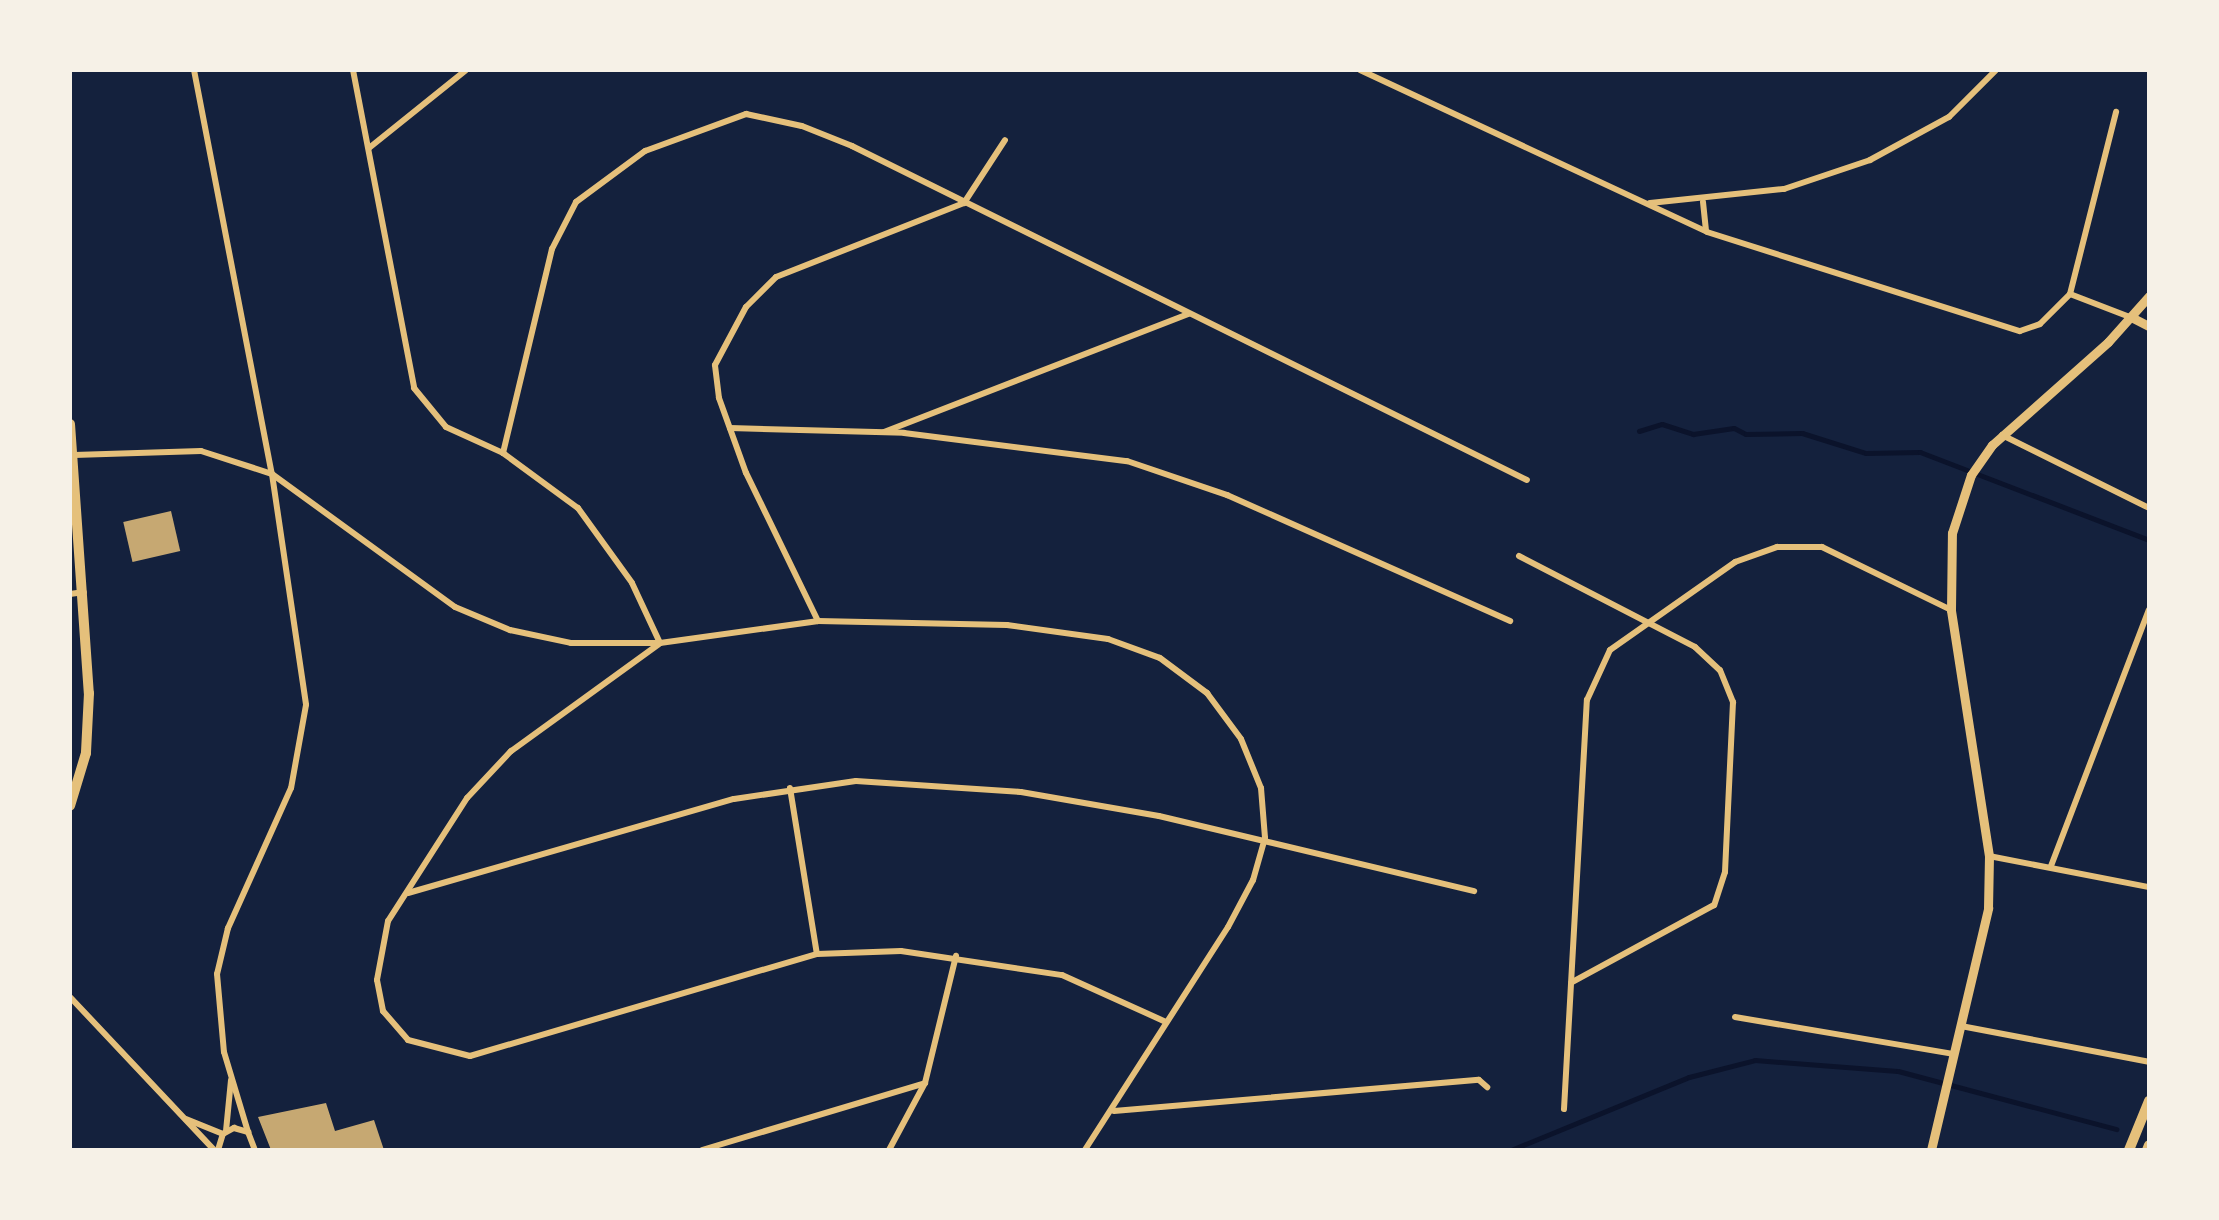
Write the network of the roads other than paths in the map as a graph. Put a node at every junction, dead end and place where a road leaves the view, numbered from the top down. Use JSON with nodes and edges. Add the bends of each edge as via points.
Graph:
{"nodes":[{"id":1,"x":194,"y":70,"type":"edge"},
{"id":2,"x":353,"y":70,"type":"edge"},
{"id":3,"x":466,"y":70,"type":"edge"},
{"id":4,"x":1360,"y":70,"type":"edge"},
{"id":5,"x":1996,"y":70,"type":"edge"},
{"id":6,"x":2116,"y":112,"type":"dead end"},
{"id":7,"x":1005,"y":140,"type":"dead end"},
{"id":8,"x":369,"y":148,"type":"junction"},
{"id":9,"x":1704,"y":202,"type":"junction"},
{"id":10,"x":964,"y":203,"type":"junction"},
{"id":11,"x":1648,"y":203,"type":"junction"},
{"id":12,"x":1707,"y":232,"type":"junction"},
{"id":13,"x":2070,"y":294,"type":"junction"},
{"id":14,"x":2149,"y":296,"type":"edge"},
{"id":15,"x":1190,"y":313,"type":"junction"},
{"id":16,"x":2133,"y":318,"type":"junction"},
{"id":17,"x":2149,"y":326,"type":"edge"},
{"id":18,"x":70,"y":424,"type":"edge"},
{"id":19,"x":730,"y":428,"type":"junction"},
{"id":20,"x":880,"y":434,"type":"junction"},
{"id":21,"x":2001,"y":435,"type":"junction"},
{"id":22,"x":504,"y":453,"type":"junction"},
{"id":23,"x":74,"y":455,"type":"junction"},
{"id":24,"x":272,"y":474,"type":"junction"},
{"id":25,"x":1526,"y":480,"type":"dead end"},
{"id":26,"x":2149,"y":508,"type":"edge"},
{"id":27,"x":1518,"y":556,"type":"dead end"},
{"id":28,"x":85,"y":592,"type":"junction"},
{"id":29,"x":70,"y":594,"type":"edge"},
{"id":30,"x":1951,"y":610,"type":"junction"},
{"id":31,"x":2149,"y":610,"type":"edge"},
{"id":32,"x":818,"y":621,"type":"junction"},
{"id":33,"x":1510,"y":621,"type":"dead end"},
{"id":34,"x":1648,"y":622,"type":"junction"},
{"id":35,"x":660,"y":643,"type":"junction"},
{"id":36,"x":790,"y":788,"type":"junction"},
{"id":37,"x":70,"y":806,"type":"edge"},
{"id":38,"x":1265,"y":838,"type":"junction"},
{"id":39,"x":1989,"y":856,"type":"junction"},
{"id":40,"x":2051,"y":866,"type":"junction"},
{"id":41,"x":2149,"y":886,"type":"edge"},
{"id":42,"x":1474,"y":891,"type":"dead end"},
{"id":43,"x":407,"y":893,"type":"junction"},
{"id":44,"x":817,"y":954,"type":"junction"},
{"id":45,"x":956,"y":956,"type":"junction"},
{"id":46,"x":1572,"y":982,"type":"junction"},
{"id":47,"x":70,"y":997,"type":"edge"},
{"id":48,"x":1735,"y":1017,"type":"dead end"},
{"id":49,"x":1166,"y":1022,"type":"junction"},
{"id":50,"x":1962,"y":1026,"type":"junction"},
{"id":51,"x":1954,"y":1054,"type":"junction"},
{"id":52,"x":2149,"y":1062,"type":"edge"},
{"id":53,"x":231,"y":1074,"type":"junction"},
{"id":54,"x":925,"y":1084,"type":"junction"},
{"id":55,"x":1488,"y":1086,"type":"dead end"},
{"id":56,"x":2149,"y":1102,"type":"edge"},
{"id":57,"x":1564,"y":1109,"type":"dead end"},
{"id":58,"x":1113,"y":1111,"type":"junction"},
{"id":59,"x":184,"y":1118,"type":"junction"},
{"id":60,"x":248,"y":1132,"type":"junction"},
{"id":61,"x":224,"y":1133,"type":"junction"},
{"id":62,"x":256,"y":1148,"type":"edge"},
{"id":63,"x":2133,"y":1148,"type":"edge"},
{"id":64,"x":216,"y":1150,"type":"edge"},
{"id":65,"x":702,"y":1150,"type":"edge"},
{"id":66,"x":889,"y":1150,"type":"edge"},
{"id":67,"x":1085,"y":1150,"type":"edge"},
{"id":68,"x":1931,"y":1150,"type":"edge"}],
"edges":[{"from":1,"to":24,"type":"street"},
{"from":2,"to":8,"type":"street"},
{"from":3,"to":8,"type":"street"},
{"from":4,"to":11,"type":"street"},
{"from":5,"to":9,"type":"street","via":[[1949,117],[1870,160],[1784,189]]},
{"from":6,"to":13,"type":"street"},
{"from":7,"to":10,"type":"street"},
{"from":8,"to":22,"type":"street","via":[[414,388],[446,427]]},
{"from":9,"to":11,"type":"street"},
{"from":9,"to":12,"type":"street"},
{"from":10,"to":15,"type":"street"},
{"from":10,"to":19,"type":"street","via":[[776,277],[737,320],[715,365]]},
{"from":10,"to":22,"type":"street","via":[[843,142],[765,115],[731,116],[644,151],[592,186],[560,226]]},
{"from":11,"to":12,"type":"street"},
{"from":12,"to":13,"type":"street","via":[[2020,331],[2040,324]]},
{"from":13,"to":16,"type":"street"},
{"from":14,"to":16,"type":"street"},
{"from":15,"to":20,"type":"street"},
{"from":15,"to":25,"type":"street"},
{"from":16,"to":17,"type":"street"},
{"from":16,"to":21,"type":"street"},
{"from":18,"to":23,"type":"main road"},
{"from":19,"to":20,"type":"street"},
{"from":19,"to":32,"type":"street"},
{"from":20,"to":33,"type":"street","via":[[1026,444],[1127,461],[1227,495]]},
{"from":21,"to":26,"type":"street"},
{"from":21,"to":30,"type":"street","via":[[1966,487],[1952,533]]},
{"from":22,"to":35,"type":"street","via":[[558,489],[596,527]]},
{"from":23,"to":24,"type":"street","via":[[201,450]]},
{"from":23,"to":28,"type":"main road"},
{"from":24,"to":35,"type":"street","via":[[455,607],[510,630],[571,643]]},
{"from":24,"to":53,"type":"street","via":[[306,705],[290,788],[228,928],[217,974]]},
{"from":27,"to":34,"type":"street"},
{"from":28,"to":29,"type":"street"},
{"from":28,"to":37,"type":"main road","via":[[86,753]]},
{"from":30,"to":34,"type":"street","via":[[1848,557],[1802,545],[1735,562]]},
{"from":30,"to":39,"type":"street"},
{"from":31,"to":40,"type":"street"},
{"from":32,"to":35,"type":"street"},
{"from":32,"to":38,"type":"street","via":[[1007,625],[1108,639],[1160,658],[1207,693],[1241,739],[1261,788]]},
{"from":34,"to":46,"type":"street","via":[[1610,650],[1587,700]]},
{"from":34,"to":46,"type":"street","via":[[1696,647],[1720,670],[1733,702],[1721,891],[1706,911]]},
{"from":35,"to":43,"type":"street","via":[[510,751],[467,798]]},
{"from":36,"to":38,"type":"street","via":[[872,781],[1021,792]]},
{"from":36,"to":43,"type":"street"},
{"from":36,"to":44,"type":"street"},
{"from":38,"to":42,"type":"street"},
{"from":38,"to":49,"type":"street","via":[[1236,911]]},
{"from":39,"to":40,"type":"street"},
{"from":39,"to":50,"type":"street","via":[[1988,908]]},
{"from":40,"to":41,"type":"street"},
{"from":43,"to":44,"type":"street","via":[[382,941],[383,1011],[408,1040],[441,1053],[470,1056]]},
{"from":44,"to":45,"type":"street"},
{"from":45,"to":49,"type":"street","via":[[1062,975]]},
{"from":45,"to":54,"type":"street"},
{"from":46,"to":57,"type":"street"},
{"from":47,"to":59,"type":"street"},
{"from":48,"to":51,"type":"street"},
{"from":49,"to":58,"type":"street"},
{"from":50,"to":51,"type":"street"},
{"from":50,"to":52,"type":"street"},
{"from":51,"to":68,"type":"street"},
{"from":53,"to":60,"type":"street"},
{"from":53,"to":61,"type":"street"},
{"from":54,"to":65,"type":"street"},
{"from":54,"to":66,"type":"street"},
{"from":55,"to":58,"type":"street","via":[[1479,1080]]},
{"from":56,"to":63,"type":"main road"},
{"from":58,"to":67,"type":"street"},
{"from":59,"to":61,"type":"street"},
{"from":59,"to":64,"type":"street"},
{"from":60,"to":61,"type":"street"},
{"from":60,"to":62,"type":"street"},
{"from":61,"to":64,"type":"street"}]}
